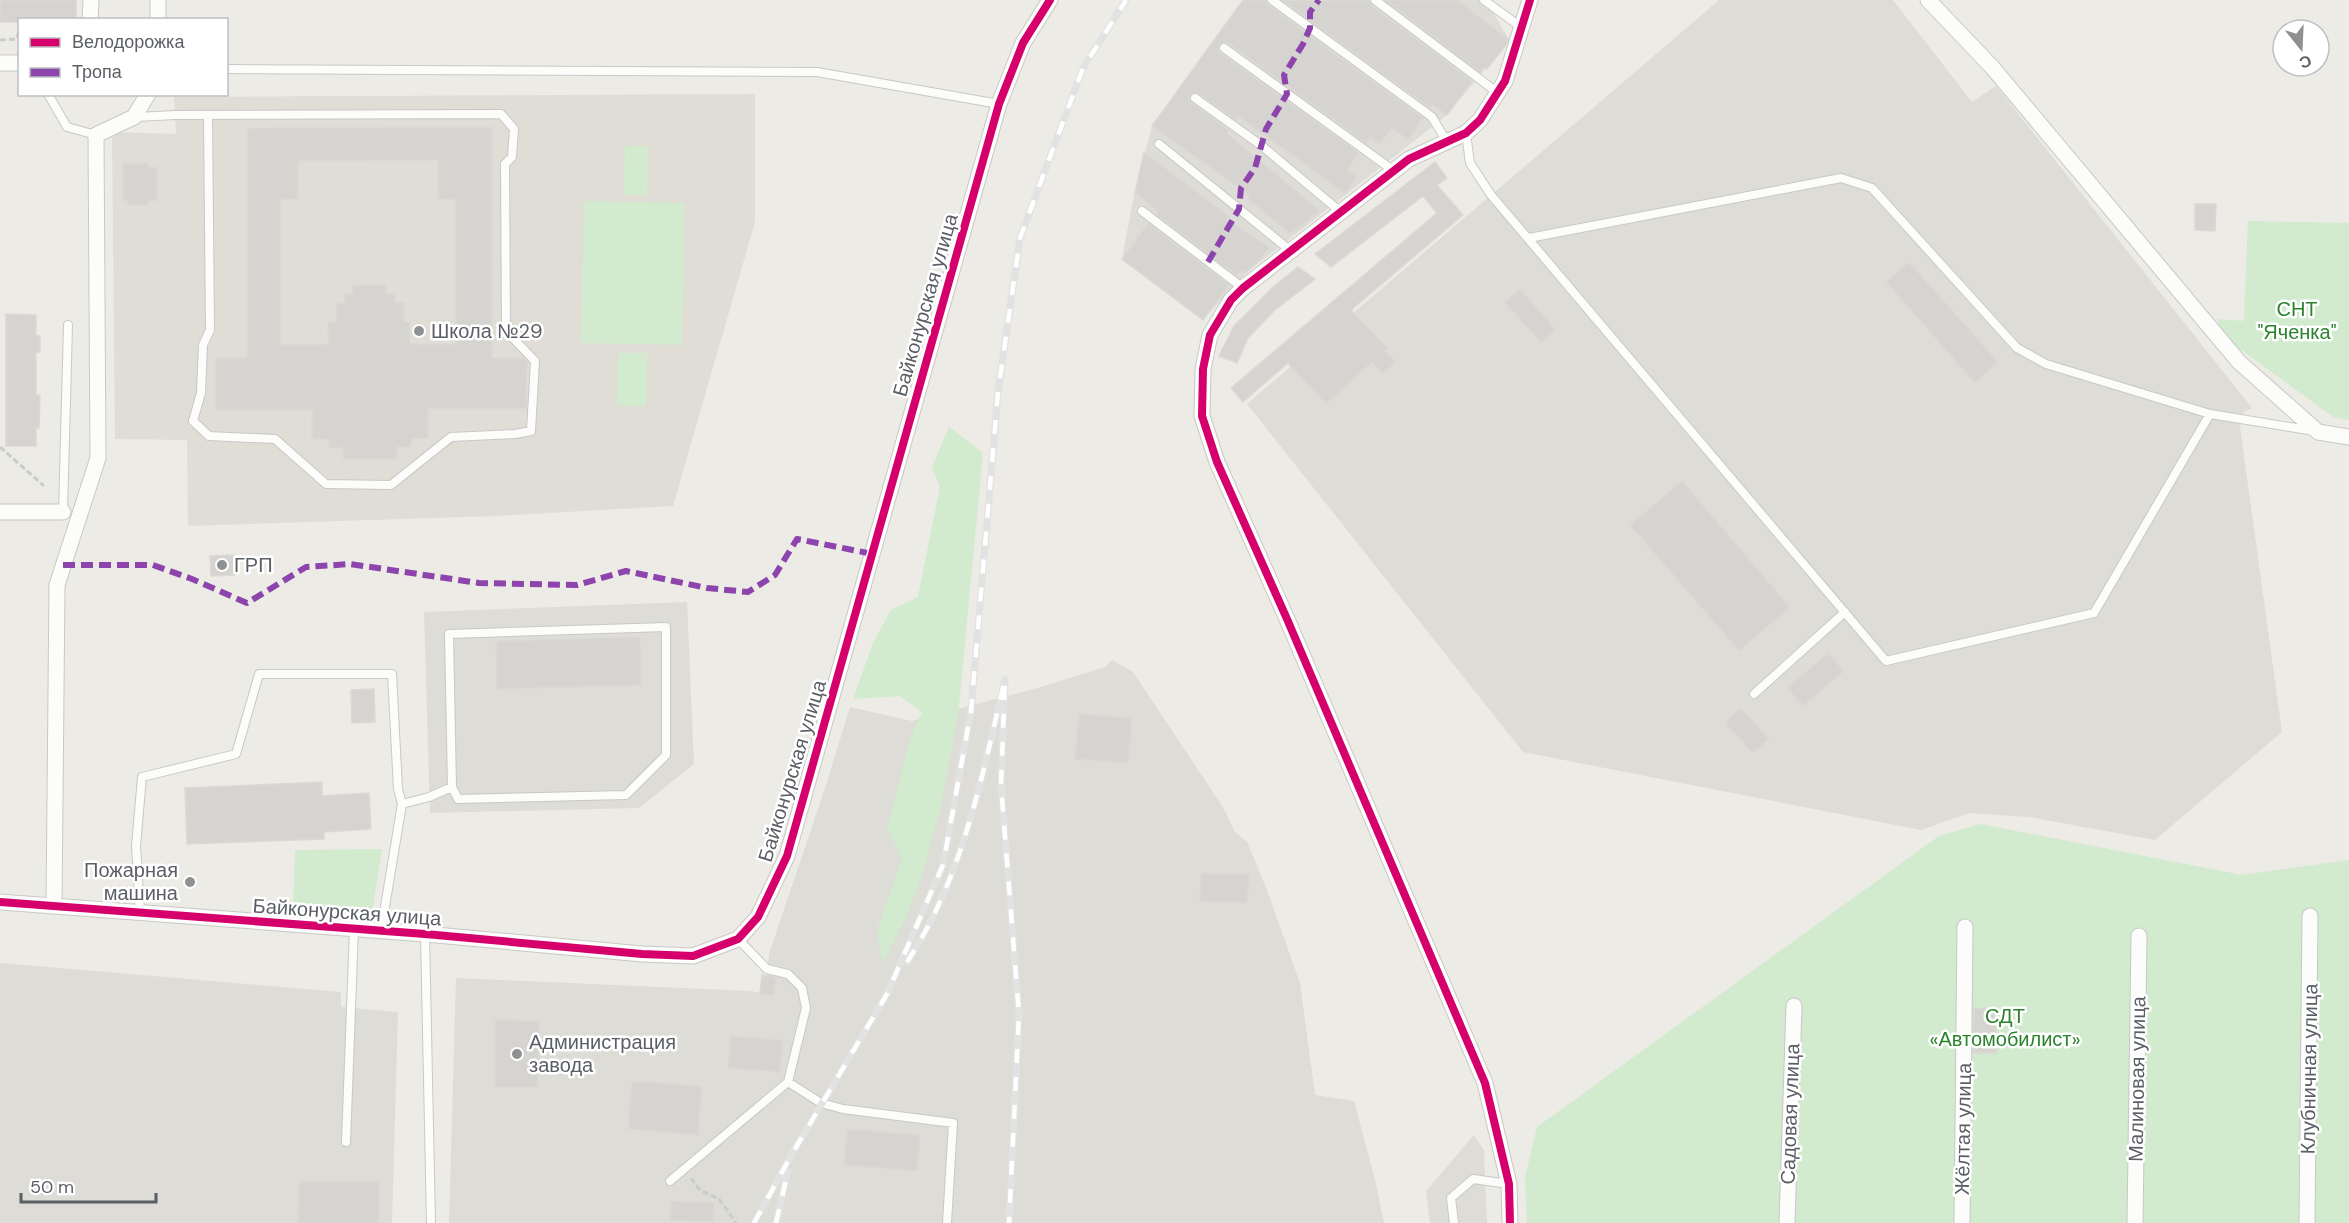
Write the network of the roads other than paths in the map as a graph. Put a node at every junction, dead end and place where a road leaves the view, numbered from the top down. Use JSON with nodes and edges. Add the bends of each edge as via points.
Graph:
{"nodes":[{"id":1,"x":91,"y":0,"type":"edge"},
{"id":2,"x":158,"y":0,"type":"edge"},
{"id":3,"x":1050,"y":0,"type":"edge"},
{"id":4,"x":1272,"y":0,"type":"edge"},
{"id":5,"x":1375,"y":0,"type":"edge"},
{"id":6,"x":1484,"y":0,"type":"edge"},
{"id":7,"x":1530,"y":0,"type":"edge"},
{"id":8,"x":1928,"y":0,"type":"edge"},
{"id":9,"x":90,"y":18,"type":"edge"},
{"id":10,"x":158,"y":18,"type":"edge"},
{"id":11,"x":1522,"y":28,"type":"junction"},
{"id":12,"x":1224,"y":48,"type":"dead end"},
{"id":13,"x":0,"y":63,"type":"edge"},
{"id":14,"x":18,"y":63,"type":"edge"},
{"id":15,"x":228,"y":69,"type":"edge"},
{"id":16,"x":1498,"y":93,"type":"junction"},
{"id":17,"x":49,"y":96,"type":"edge"},
{"id":18,"x":147,"y":96,"type":"edge"},
{"id":19,"x":1195,"y":98,"type":"dead end"},
{"id":20,"x":999,"y":104,"type":"junction"},
{"id":21,"x":208,"y":115,"type":"dead end"},
{"id":22,"x":134,"y":117,"type":"junction"},
{"id":23,"x":1466,"y":133,"type":"junction"},
{"id":24,"x":96,"y":135,"type":"junction"},
{"id":25,"x":1447,"y":142,"type":"junction"},
{"id":26,"x":1159,"y":144,"type":"dead end"},
{"id":27,"x":1394,"y":171,"type":"junction"},
{"id":28,"x":1142,"y":211,"type":"dead end"},
{"id":29,"x":1342,"y":213,"type":"junction"},
{"id":30,"x":1528,"y":238,"type":"junction"},
{"id":31,"x":1292,"y":252,"type":"junction"},
{"id":32,"x":1243,"y":288,"type":"junction"},
{"id":33,"x":68,"y":325,"type":"dead end"},
{"id":34,"x":2210,"y":414,"type":"junction"},
{"id":35,"x":2318,"y":432,"type":"junction"},
{"id":36,"x":2349,"y":437,"type":"edge"},
{"id":37,"x":0,"y":512,"type":"edge"},
{"id":38,"x":63,"y":512,"type":"joint"},
{"id":39,"x":1845,"y":612,"type":"junction"},
{"id":40,"x":1754,"y":693,"type":"dead end"},
{"id":41,"x":452,"y":787,"type":"junction"},
{"id":42,"x":402,"y":804,"type":"junction"},
{"id":43,"x":0,"y":902,"type":"edge"},
{"id":44,"x":54,"y":906,"type":"junction"},
{"id":45,"x":140,"y":912,"type":"junction"},
{"id":46,"x":2310,"y":916,"type":"dead end"},
{"id":47,"x":1965,"y":927,"type":"dead end"},
{"id":48,"x":354,"y":929,"type":"junction"},
{"id":49,"x":381,"y":931,"type":"junction"},
{"id":50,"x":425,"y":934,"type":"junction"},
{"id":51,"x":2139,"y":936,"type":"dead end"},
{"id":52,"x":738,"y":939,"type":"junction"},
{"id":53,"x":1794,"y":1006,"type":"dead end"},
{"id":54,"x":788,"y":1082,"type":"junction"},
{"id":55,"x":346,"y":1142,"type":"dead end"},
{"id":56,"x":670,"y":1181,"type":"dead end"},
{"id":57,"x":1509,"y":1184,"type":"junction"},
{"id":58,"x":431,"y":1223,"type":"edge"},
{"id":59,"x":946,"y":1223,"type":"edge"},
{"id":60,"x":1454,"y":1223,"type":"edge"},
{"id":61,"x":1510,"y":1223,"type":"edge"},
{"id":62,"x":1787,"y":1223,"type":"edge"},
{"id":63,"x":1962,"y":1223,"type":"edge"},
{"id":64,"x":2135,"y":1223,"type":"edge"},
{"id":65,"x":2307,"y":1223,"type":"edge"}],
"edges":[{"from":1,"to":9,"type":"street"},
{"from":2,"to":10,"type":"street"},
{"from":3,"to":20,"type":"street","name":"Байконурская улица","via":[[1023,44]]},
{"from":4,"to":25,"type":"lane","via":[[1432,117]]},
{"from":5,"to":16,"type":"lane"},
{"from":6,"to":11,"type":"lane"},
{"from":7,"to":11,"type":"street"},
{"from":8,"to":35,"type":"street","via":[[1992,67],[2239,362]]},
{"from":11,"to":16,"type":"street"},
{"from":12,"to":27,"type":"lane"},
{"from":13,"to":14,"type":"street"},
{"from":15,"to":20,"type":"lane","via":[[817,72]]},
{"from":16,"to":23,"type":"street"},
{"from":17,"to":24,"type":"lane","via":[[67,127]]},
{"from":18,"to":22,"type":"street"},
{"from":19,"to":29,"type":"lane","via":[[1262,146]]},
{"from":20,"to":52,"type":"street","name":"Байконурская улица","via":[[787,856],[758,917]]},
{"from":21,"to":22,"type":"lane","via":[[210,330],[202,345],[201,393],[193,421],[209,436],[275,440],[326,484],[391,485],[451,437],[531,431],[535,361],[506,331],[505,164],[512,157],[514,129],[501,114],[338,115],[175,116]]},
{"from":22,"to":24,"type":"street"},
{"from":23,"to":25,"type":"street"},
{"from":23,"to":30,"type":"lane","via":[[1470,163]]},
{"from":24,"to":44,"type":"street","via":[[98,458],[57,585]]},
{"from":25,"to":27,"type":"street","via":[[1409,159]]},
{"from":26,"to":31,"type":"lane"},
{"from":27,"to":29,"type":"street"},
{"from":28,"to":32,"type":"lane"},
{"from":29,"to":31,"type":"street"},
{"from":30,"to":34,"type":"lane","via":[[1841,178],[1872,188],[2017,348],[2046,364]]},
{"from":30,"to":39,"type":"lane"},
{"from":31,"to":32,"type":"street"},
{"from":32,"to":57,"type":"street","via":[[1210,335],[1203,369],[1202,416],[1217,462],[1485,1083]]},
{"from":33,"to":38,"type":"lane"},
{"from":34,"to":35,"type":"lane"},
{"from":34,"to":39,"type":"lane","via":[[2094,613],[1886,661]]},
{"from":35,"to":36,"type":"street"},
{"from":37,"to":38,"type":"street"},
{"from":39,"to":40,"type":"lane"},
{"from":41,"to":41,"type":"lane","via":[[448,634],[666,627],[666,755],[626,795],[458,798]]},
{"from":41,"to":42,"type":"lane"},
{"from":42,"to":45,"type":"lane","via":[[392,674],[259,674],[236,754],[142,777],[136,846]]},
{"from":42,"to":49,"type":"lane"},
{"from":43,"to":44,"type":"street","name":"Байконурская улица"},
{"from":44,"to":45,"type":"street","name":"Байконурская улица"},
{"from":45,"to":48,"type":"street","name":"Байконурская улица"},
{"from":46,"to":65,"type":"street","name":"Клубничная улица"},
{"from":47,"to":63,"type":"street","name":"Жёлтая улица"},
{"from":48,"to":49,"type":"street","name":"Байконурская улица"},
{"from":48,"to":55,"type":"lane"},
{"from":49,"to":50,"type":"street","name":"Байконурская улица"},
{"from":50,"to":52,"type":"street","name":"Байконурская улица","via":[[693,956]]},
{"from":50,"to":58,"type":"lane"},
{"from":51,"to":64,"type":"street","name":"Малиновая улица"},
{"from":52,"to":54,"type":"lane","via":[[767,969],[788,974],[802,988],[806,1008]]},
{"from":53,"to":62,"type":"street","name":"Садовая улица"},
{"from":54,"to":56,"type":"lane"},
{"from":54,"to":59,"type":"lane","via":[[822,1103],[843,1109],[953,1123]]},
{"from":57,"to":60,"type":"lane","via":[[1473,1179],[1451,1198]]},
{"from":57,"to":61,"type":"street"}]}
